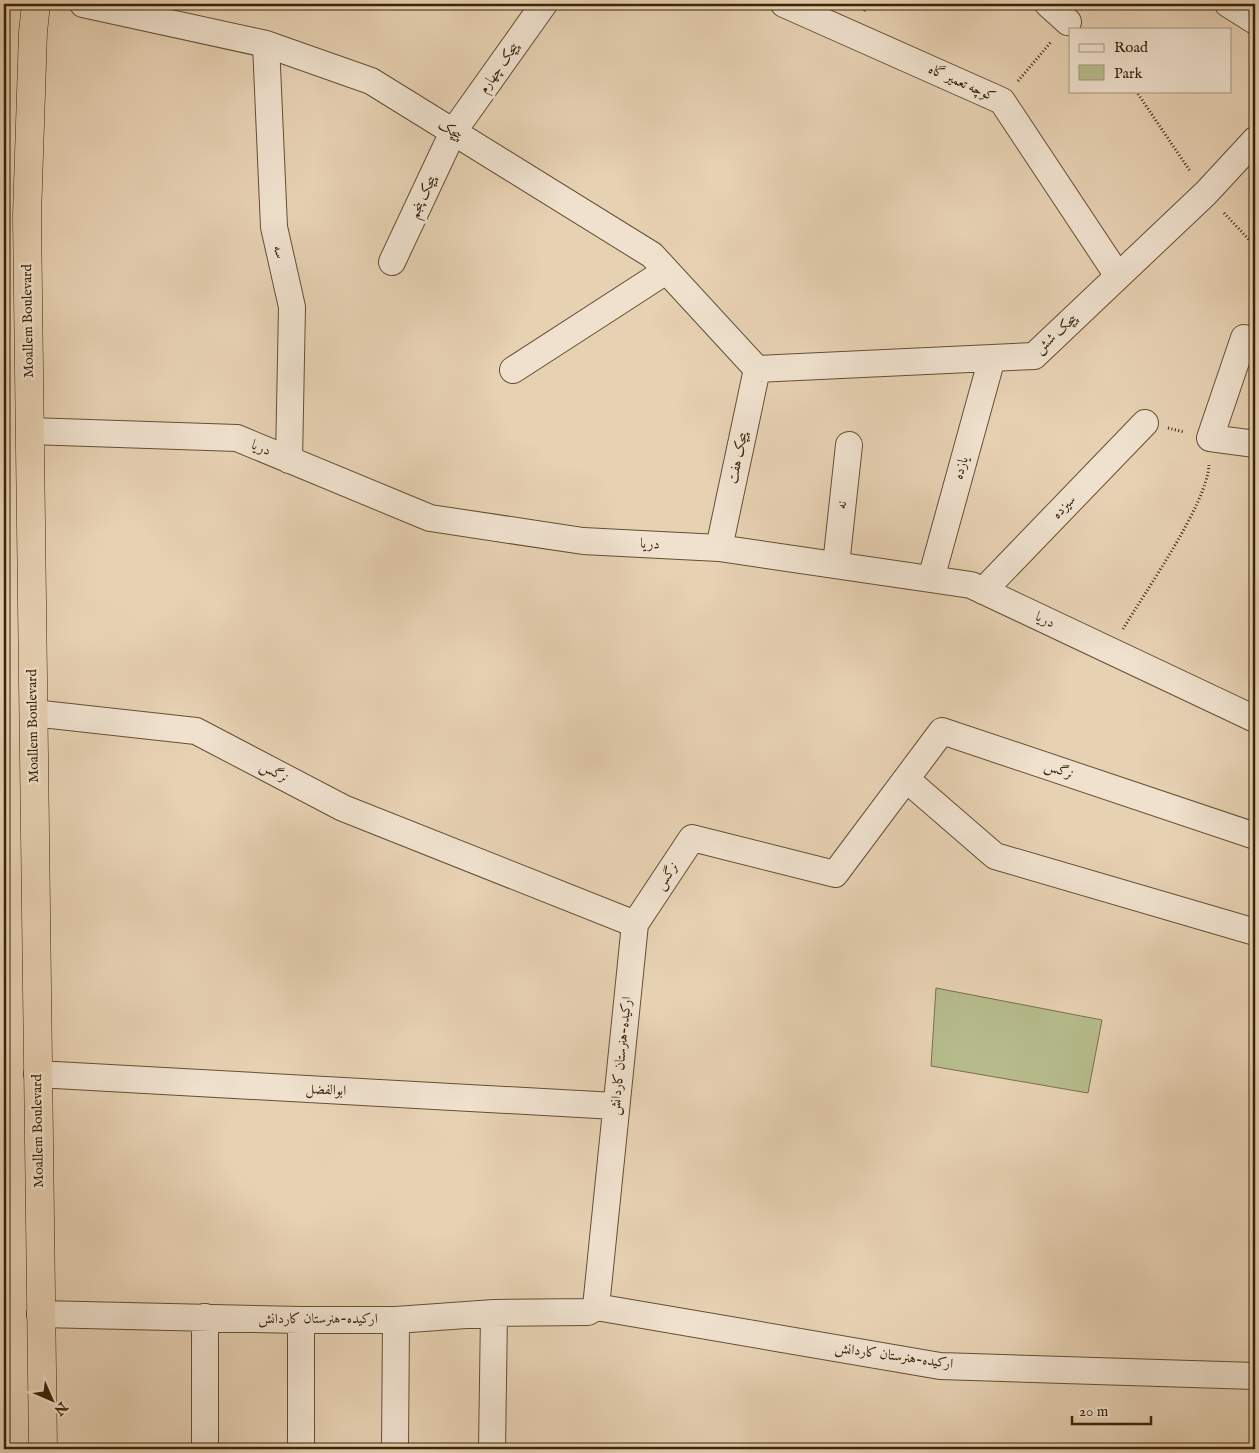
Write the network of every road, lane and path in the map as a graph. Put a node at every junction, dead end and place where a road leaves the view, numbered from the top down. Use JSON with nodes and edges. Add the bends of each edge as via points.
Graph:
{"nodes":[{"id":1,"x":36,"y":4,"type":"edge"},
{"id":2,"x":83,"y":4,"type":"edge"},
{"id":3,"x":544,"y":4,"type":"edge"},
{"id":4,"x":784,"y":4,"type":"edge"},
{"id":5,"x":1048,"y":4,"type":"edge"},
{"id":6,"x":1228,"y":4,"type":"edge"},
{"id":7,"x":1068,"y":22,"type":"joint"},
{"id":8,"x":1255,"y":22,"type":"edge"},
{"id":9,"x":266,"y":44,"type":"junction"},
{"id":10,"x":1002,"y":101,"type":"junction"},
{"id":11,"x":454,"y":132,"type":"junction"},
{"id":12,"x":1255,"y":140,"type":"edge"},
{"id":13,"x":392,"y":262,"type":"dead end"},
{"id":14,"x":666,"y":271,"type":"junction"},
{"id":15,"x":1118,"y":276,"type":"junction"},
{"id":16,"x":1244,"y":338,"type":"dead end"},
{"id":17,"x":992,"y":358,"type":"junction"},
{"id":18,"x":757,"y":369,"type":"junction"},
{"id":19,"x":513,"y":370,"type":"dead end"},
{"id":20,"x":1145,"y":423,"type":"joint"},
{"id":21,"x":30,"y":431,"type":"junction"},
{"id":22,"x":1210,"y":438,"type":"junction"},
{"id":23,"x":1255,"y":444,"type":"edge"},
{"id":24,"x":849,"y":445,"type":"dead end"},
{"id":25,"x":289,"y":460,"type":"junction"},
{"id":26,"x":720,"y":548,"type":"junction"},
{"id":27,"x":836,"y":565,"type":"junction"},
{"id":28,"x":931,"y":579,"type":"junction"},
{"id":29,"x":983,"y":591,"type":"junction"},
{"id":30,"x":1110,"y":651,"type":"junction"},
{"id":31,"x":33,"y":713,"type":"junction"},
{"id":32,"x":1255,"y":719,"type":"edge"},
{"id":33,"x":906,"y":779,"type":"junction"},
{"id":34,"x":1255,"y":836,"type":"edge"},
{"id":35,"x":635,"y":924,"type":"junction"},
{"id":36,"x":1255,"y":932,"type":"edge"},
{"id":37,"x":37,"y":1074,"type":"junction"},
{"id":38,"x":615,"y":1106,"type":"junction"},
{"id":39,"x":596,"y":1307,"type":"junction"},
{"id":40,"x":494,"y":1313,"type":"junction"},
{"id":41,"x":40,"y":1314,"type":"junction"},
{"id":42,"x":205,"y":1317,"type":"junction"},
{"id":43,"x":301,"y":1320,"type":"junction"},
{"id":44,"x":396,"y":1320,"type":"junction"},
{"id":45,"x":1255,"y":1376,"type":"edge"},
{"id":46,"x":43,"y":1449,"type":"edge"},
{"id":47,"x":205,"y":1449,"type":"edge"},
{"id":48,"x":301,"y":1449,"type":"edge"},
{"id":49,"x":395,"y":1449,"type":"edge"},
{"id":50,"x":492,"y":1449,"type":"edge"}],
"edges":[{"from":1,"to":21,"type":"highway","name":"Moallem Boulevard","via":[[27,216]]},
{"from":2,"to":9,"type":"street","name":"پیچک"},
{"from":3,"to":11,"type":"street","name":"پیچک چهارم"},
{"from":4,"to":10,"type":"street","name":"کوچه تعمیر گاه"},
{"from":5,"to":7,"type":"street"},
{"from":6,"to":8,"type":"street"},
{"from":7,"to":10,"type":"path"},
{"from":9,"to":11,"type":"street","name":"پیچک","via":[[371,81]]},
{"from":9,"to":25,"type":"street","name":"سه","via":[[274,227],[292,307]]},
{"from":10,"to":15,"type":"street","name":"کوچه تعمیر گاه"},
{"from":11,"to":13,"type":"street","name":"پیچک پنجم"},
{"from":11,"to":14,"type":"street","name":"پیچک","via":[[652,255]]},
{"from":12,"to":15,"type":"street","name":"پیچک شش","via":[[1206,194]]},
{"from":14,"to":18,"type":"street","name":"پیچک"},
{"from":14,"to":19,"type":"street"},
{"from":15,"to":17,"type":"street","name":"پیچک شش","via":[[1034,356]]},
{"from":16,"to":22,"type":"street"},
{"from":17,"to":18,"type":"street","name":"پیچک شش"},
{"from":17,"to":28,"type":"street","name":"یازده"},
{"from":18,"to":26,"type":"street","name":"پیچک هفت"},
{"from":20,"to":22,"type":"path"},
{"from":20,"to":29,"type":"street","name":"سیزده"},
{"from":21,"to":25,"type":"street","name":"دریا","via":[[236,438]]},
{"from":21,"to":31,"type":"highway","name":"Moallem Boulevard"},
{"from":22,"to":23,"type":"street"},
{"from":22,"to":30,"type":"path","via":[[1208,477],[1191,516]]},
{"from":24,"to":27,"type":"street","name":"نه"},
{"from":25,"to":26,"type":"street","name":"دریا","via":[[430,518],[583,541]]},
{"from":26,"to":27,"type":"street","name":"دریا"},
{"from":27,"to":28,"type":"street","name":"دریا"},
{"from":28,"to":29,"type":"street","name":"دریا","via":[[971,585]]},
{"from":29,"to":30,"type":"street","name":"دریا"},
{"from":30,"to":32,"type":"street","name":"دریا"},
{"from":31,"to":35,"type":"street","name":"نرگس","via":[[196,731],[343,808]]},
{"from":31,"to":37,"type":"highway","name":"Moallem Boulevard"},
{"from":33,"to":34,"type":"street","name":"نرگس","via":[[942,731]]},
{"from":33,"to":35,"type":"street","name":"نرگس","via":[[836,874],[692,838]]},
{"from":33,"to":36,"type":"street","via":[[995,856]]},
{"from":35,"to":38,"type":"street","name":"ارکیده-هنرستان کاردانش"},
{"from":37,"to":38,"type":"street","name":"ابوالفضل"},
{"from":37,"to":41,"type":"highway","name":"Moallem Boulevard"},
{"from":38,"to":39,"type":"street","name":"ارکیده-هنرستان کاردانش"},
{"from":39,"to":40,"type":"street","name":"ارکیده-هنرستان کاردانش","via":[[588,1312]]},
{"from":39,"to":45,"type":"street","name":"ارکیده-هنرستان کاردانش","via":[[940,1366]]},
{"from":40,"to":44,"type":"street","name":"ارکیده-هنرستان کاردانش"},
{"from":40,"to":50,"type":"street"},
{"from":41,"to":42,"type":"street","name":"ارکیده-هنرستان کاردانش"},
{"from":41,"to":46,"type":"highway","name":"Moallem Boulevard"},
{"from":42,"to":43,"type":"street","name":"ارکیده-هنرستان کاردانش"},
{"from":42,"to":47,"type":"street"},
{"from":43,"to":44,"type":"street","name":"ارکیده-هنرستان کاردانش"},
{"from":43,"to":48,"type":"street"},
{"from":44,"to":49,"type":"street"}]}
